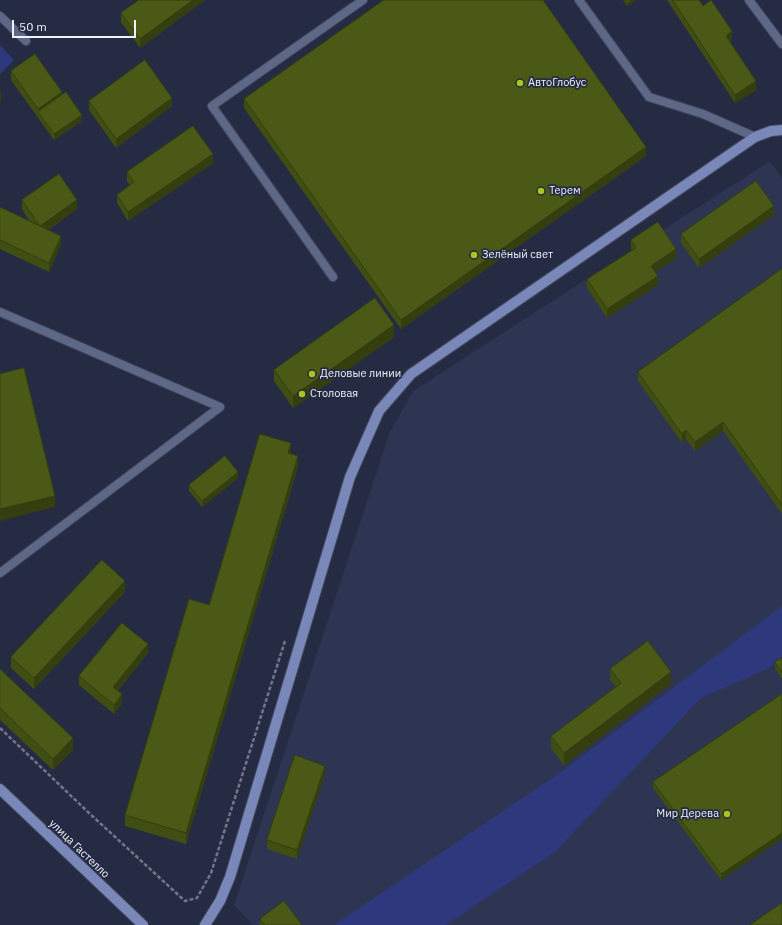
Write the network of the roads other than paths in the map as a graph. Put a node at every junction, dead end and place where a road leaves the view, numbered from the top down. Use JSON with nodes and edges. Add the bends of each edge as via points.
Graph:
{"nodes":[{"id":1,"x":363,"y":0,"type":"edge"},
{"id":2,"x":579,"y":0,"type":"edge"},
{"id":3,"x":748,"y":0,"type":"edge"},
{"id":4,"x":0,"y":16,"type":"edge"},
{"id":5,"x":26,"y":41,"type":"dead end"},
{"id":6,"x":782,"y":44,"type":"edge"},
{"id":7,"x":782,"y":130,"type":"edge"},
{"id":8,"x":755,"y":137,"type":"junction"},
{"id":9,"x":333,"y":277,"type":"dead end"},
{"id":10,"x":0,"y":312,"type":"edge"},
{"id":11,"x":0,"y":573,"type":"edge"},
{"id":12,"x":0,"y":789,"type":"edge"},
{"id":13,"x":143,"y":925,"type":"edge"},
{"id":14,"x":205,"y":925,"type":"edge"}],
"edges":[{"from":1,"to":9,"type":"lane","via":[[212,106]]},
{"from":2,"to":8,"type":"lane","via":[[649,97],[703,114]]},
{"from":3,"to":6,"type":"lane"},
{"from":4,"to":5,"type":"lane"},
{"from":7,"to":8,"type":"main road"},
{"from":8,"to":14,"type":"main road","via":[[410,374],[378,411],[350,476],[230,876],[220,902]]},
{"from":10,"to":11,"type":"lane","via":[[220,407]]},
{"from":12,"to":13,"type":"main road","name":"улица Гастелло"}]}
